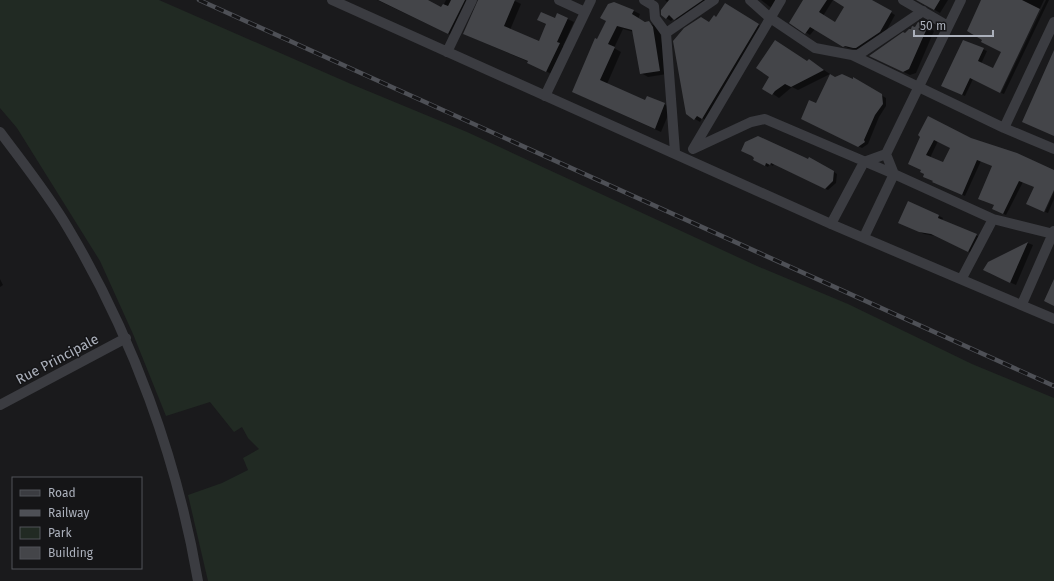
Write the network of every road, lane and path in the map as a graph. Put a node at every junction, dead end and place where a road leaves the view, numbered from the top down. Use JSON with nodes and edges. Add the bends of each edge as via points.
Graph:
{"nodes":[{"id":1,"x":332,"y":0,"type":"edge"},
{"id":2,"x":472,"y":0,"type":"edge"},
{"id":3,"x":559,"y":0,"type":"edge"},
{"id":4,"x":591,"y":0,"type":"edge"},
{"id":5,"x":644,"y":0,"type":"edge"},
{"id":6,"x":714,"y":0,"type":"edge"},
{"id":7,"x":750,"y":0,"type":"edge"},
{"id":8,"x":781,"y":0,"type":"edge"},
{"id":9,"x":903,"y":0,"type":"edge"},
{"id":10,"x":961,"y":0,"type":"edge"},
{"id":11,"x":923,"y":11,"type":"junction"},
{"id":12,"x":585,"y":12,"type":"junction"},
{"id":13,"x":769,"y":17,"type":"junction"},
{"id":14,"x":1054,"y":22,"type":"edge"},
{"id":15,"x":948,"y":26,"type":"junction"},
{"id":16,"x":666,"y":33,"type":"junction"},
{"id":17,"x":447,"y":52,"type":"junction"},
{"id":18,"x":852,"y":55,"type":"junction"},
{"id":19,"x":918,"y":88,"type":"junction"},
{"id":20,"x":545,"y":96,"type":"junction"},
{"id":21,"x":1004,"y":128,"type":"junction"},
{"id":22,"x":0,"y":132,"type":"edge"},
{"id":23,"x":693,"y":148,"type":"junction"},
{"id":24,"x":1054,"y":149,"type":"edge"},
{"id":25,"x":675,"y":152,"type":"junction"},
{"id":26,"x":886,"y":154,"type":"junction"},
{"id":27,"x":687,"y":158,"type":"junction"},
{"id":28,"x":864,"y":162,"type":"junction"},
{"id":29,"x":894,"y":174,"type":"junction"},
{"id":30,"x":993,"y":219,"type":"junction"},
{"id":31,"x":832,"y":224,"type":"junction"},
{"id":32,"x":1053,"y":233,"type":"edge"},
{"id":33,"x":864,"y":238,"type":"junction"},
{"id":34,"x":962,"y":278,"type":"junction"},
{"id":35,"x":1022,"y":304,"type":"junction"},
{"id":36,"x":1054,"y":319,"type":"edge"},
{"id":37,"x":126,"y":338,"type":"junction"},
{"id":38,"x":0,"y":405,"type":"edge"},
{"id":39,"x":198,"y":581,"type":"edge"}],
"edges":[{"from":1,"to":17,"type":"street"},
{"from":2,"to":17,"type":"street"},
{"from":3,"to":12,"type":"street"},
{"from":4,"to":12,"type":"street"},
{"from":5,"to":16,"type":"street","via":[[654,6],[655,18]]},
{"from":6,"to":16,"type":"street"},
{"from":7,"to":13,"type":"street"},
{"from":8,"to":13,"type":"street"},
{"from":9,"to":11,"type":"street"},
{"from":10,"to":15,"type":"street"},
{"from":11,"to":15,"type":"street"},
{"from":11,"to":18,"type":"street","via":[[858,55]]},
{"from":12,"to":20,"type":"street"},
{"from":13,"to":18,"type":"street","via":[[814,48]]},
{"from":13,"to":23,"type":"street"},
{"from":14,"to":21,"type":"street"},
{"from":15,"to":19,"type":"street"},
{"from":16,"to":25,"type":"street"},
{"from":17,"to":20,"type":"street"},
{"from":18,"to":19,"type":"street"},
{"from":19,"to":21,"type":"street"},
{"from":19,"to":26,"type":"street"},
{"from":20,"to":25,"type":"street"},
{"from":21,"to":24,"type":"street"},
{"from":22,"to":37,"type":"street","via":[[68,228]]},
{"from":23,"to":27,"type":"street"},
{"from":23,"to":28,"type":"street","via":[[751,122],[765,119]]},
{"from":25,"to":27,"type":"street"},
{"from":26,"to":28,"type":"street"},
{"from":26,"to":29,"type":"street"},
{"from":27,"to":31,"type":"street"},
{"from":28,"to":29,"type":"street"},
{"from":28,"to":31,"type":"street"},
{"from":29,"to":30,"type":"street"},
{"from":29,"to":33,"type":"street"},
{"from":30,"to":32,"type":"street"},
{"from":30,"to":34,"type":"street"},
{"from":31,"to":33,"type":"street"},
{"from":32,"to":35,"type":"street"},
{"from":33,"to":34,"type":"street"},
{"from":34,"to":35,"type":"street"},
{"from":35,"to":36,"type":"street"},
{"from":37,"to":38,"type":"street","name":"Rue Principale"},
{"from":37,"to":39,"type":"street","via":[[166,448]]}]}
